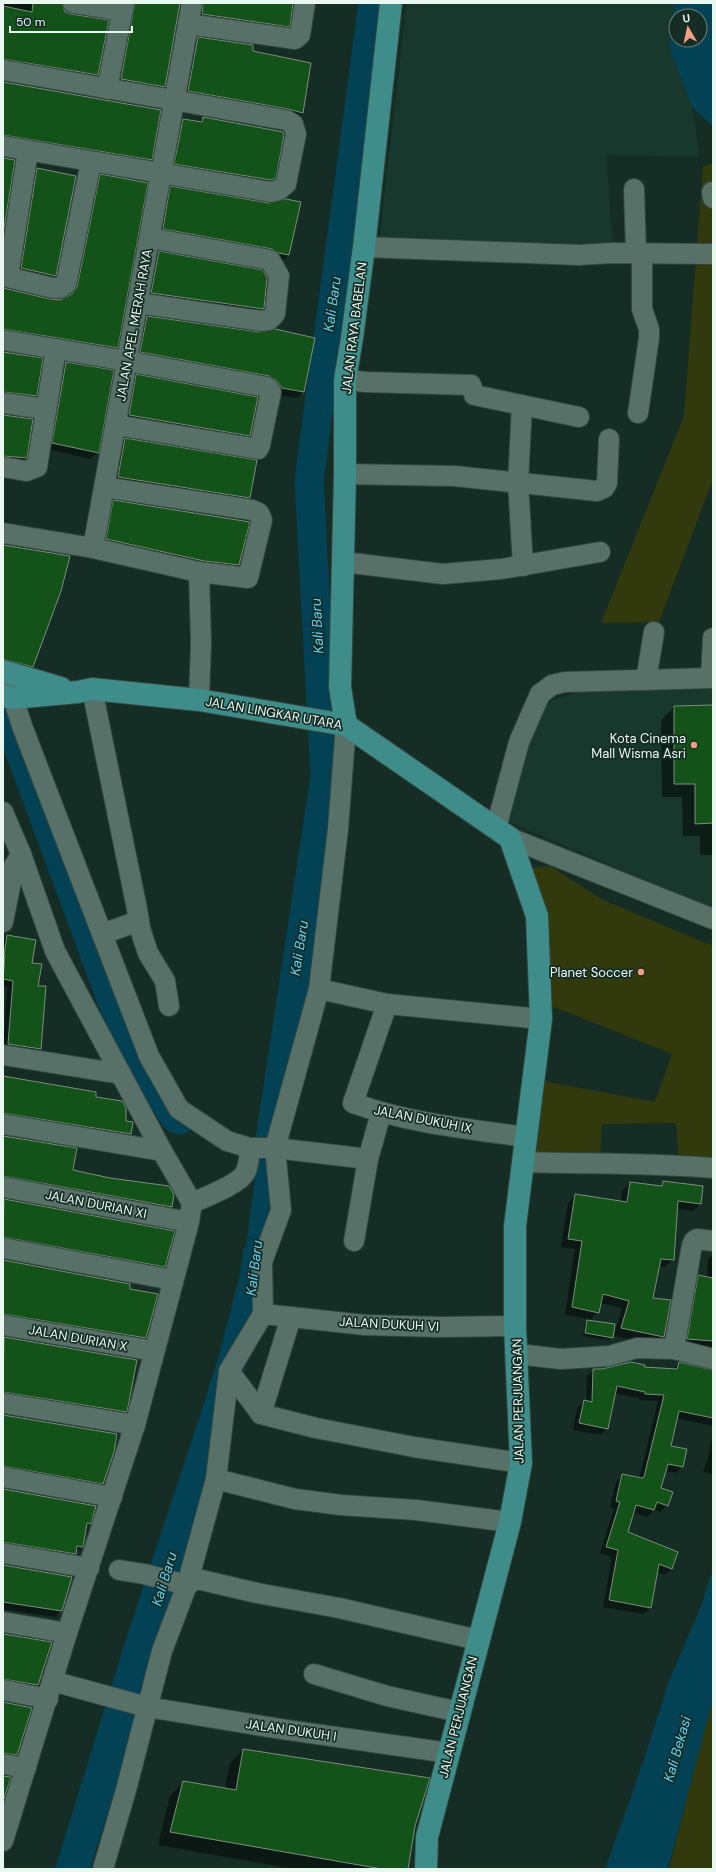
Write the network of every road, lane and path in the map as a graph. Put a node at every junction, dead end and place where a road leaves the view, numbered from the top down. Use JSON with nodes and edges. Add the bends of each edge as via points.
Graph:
{"nodes":[{"id":1,"x":73,"y":3,"type":"edge"},
{"id":2,"x":192,"y":3,"type":"edge"},
{"id":3,"x":305,"y":3,"type":"edge"},
{"id":4,"x":392,"y":3,"type":"edge"},
{"id":5,"x":124,"y":7,"type":"edge"},
{"id":6,"x":188,"y":24,"type":"junction"},
{"id":7,"x":3,"y":70,"type":"edge"},
{"id":8,"x":107,"y":89,"type":"junction"},
{"id":9,"x":174,"y":101,"type":"junction"},
{"id":10,"x":3,"y":146,"type":"edge"},
{"id":11,"x":28,"y":151,"type":"junction"},
{"id":12,"x":91,"y":162,"type":"junction"},
{"id":13,"x":161,"y":174,"type":"junction"},
{"id":14,"x":634,"y":189,"type":"dead end"},
{"id":15,"x":150,"y":238,"type":"junction"},
{"id":16,"x":364,"y":247,"type":"junction"},
{"id":17,"x":639,"y":253,"type":"junction"},
{"id":18,"x":713,"y":254,"type":"edge"},
{"id":19,"x":5,"y":277,"type":"edge"},
{"id":20,"x":138,"y":303,"type":"junction"},
{"id":21,"x":3,"y":340,"type":"edge"},
{"id":22,"x":56,"y":349,"type":"junction"},
{"id":23,"x":127,"y":361,"type":"junction"},
{"id":24,"x":345,"y":380,"type":"junction"},
{"id":25,"x":3,"y":403,"type":"edge"},
{"id":26,"x":522,"y":405,"type":"junction"},
{"id":27,"x":45,"y":409,"type":"junction"},
{"id":28,"x":638,"y":414,"type":"dead end"},
{"id":29,"x":579,"y":417,"type":"dead end"},
{"id":30,"x":116,"y":425,"type":"junction"},
{"id":31,"x":609,"y":439,"type":"dead end"},
{"id":32,"x":3,"y":467,"type":"edge"},
{"id":33,"x":345,"y":474,"type":"junction"},
{"id":34,"x":518,"y":482,"type":"junction"},
{"id":35,"x":104,"y":487,"type":"junction"},
{"id":36,"x":3,"y":533,"type":"edge"},
{"id":37,"x":93,"y":548,"type":"junction"},
{"id":38,"x":600,"y":552,"type":"dead end"},
{"id":39,"x":343,"y":562,"type":"junction"},
{"id":40,"x":523,"y":566,"type":"junction"},
{"id":41,"x":199,"y":572,"type":"junction"},
{"id":42,"x":654,"y":632,"type":"dead end"},
{"id":43,"x":713,"y":638,"type":"edge"},
{"id":44,"x":7,"y":672,"type":"edge"},
{"id":45,"x":712,"y":678,"type":"edge"},
{"id":46,"x":646,"y":680,"type":"junction"},
{"id":47,"x":85,"y":690,"type":"junction"},
{"id":48,"x":7,"y":697,"type":"edge"},
{"id":49,"x":199,"y":700,"type":"junction"},
{"id":50,"x":344,"y":725,"type":"junction"},
{"id":51,"x":3,"y":812,"type":"edge"},
{"id":52,"x":503,"y":833,"type":"junction"},
{"id":53,"x":12,"y":862,"type":"edge"},
{"id":54,"x":713,"y":919,"type":"edge"},
{"id":55,"x":139,"y":921,"type":"junction"},
{"id":56,"x":3,"y":922,"type":"edge"},
{"id":57,"x":102,"y":934,"type":"junction"},
{"id":58,"x":319,"y":989,"type":"junction"},
{"id":59,"x":387,"y":1004,"type":"junction"},
{"id":60,"x":169,"y":1006,"type":"dead end"},
{"id":61,"x":541,"y":1019,"type":"junction"},
{"id":62,"x":3,"y":1055,"type":"edge"},
{"id":63,"x":121,"y":1074,"type":"junction"},
{"id":64,"x":381,"y":1113,"type":"junction"},
{"id":65,"x":3,"y":1124,"type":"edge"},
{"id":66,"x":526,"y":1138,"type":"junction"},
{"id":67,"x":162,"y":1151,"type":"junction"},
{"id":68,"x":256,"y":1151,"type":"junction"},
{"id":69,"x":368,"y":1159,"type":"junction"},
{"id":70,"x":523,"y":1162,"type":"junction"},
{"id":71,"x":713,"y":1168,"type":"edge"},
{"id":72,"x":3,"y":1187,"type":"edge"},
{"id":73,"x":192,"y":1203,"type":"junction"},
{"id":74,"x":189,"y":1222,"type":"junction"},
{"id":75,"x":713,"y":1241,"type":"edge"},
{"id":76,"x":354,"y":1242,"type":"dead end"},
{"id":77,"x":3,"y":1248,"type":"edge"},
{"id":78,"x":173,"y":1280,"type":"junction"},
{"id":79,"x":263,"y":1314,"type":"junction"},
{"id":80,"x":291,"y":1317,"type":"junction"},
{"id":81,"x":3,"y":1325,"type":"edge"},
{"id":82,"x":516,"y":1326,"type":"junction"},
{"id":83,"x":674,"y":1349,"type":"junction"},
{"id":84,"x":154,"y":1351,"type":"junction"},
{"id":85,"x":517,"y":1354,"type":"junction"},
{"id":86,"x":713,"y":1359,"type":"edge"},
{"id":87,"x":229,"y":1371,"type":"junction"},
{"id":88,"x":3,"y":1403,"type":"edge"},
{"id":89,"x":261,"y":1414,"type":"junction"},
{"id":90,"x":135,"y":1425,"type":"junction"},
{"id":91,"x":520,"y":1463,"type":"junction"},
{"id":92,"x":3,"y":1477,"type":"edge"},
{"id":93,"x":216,"y":1479,"type":"junction"},
{"id":94,"x":112,"y":1497,"type":"junction"},
{"id":95,"x":510,"y":1522,"type":"junction"},
{"id":96,"x":3,"y":1553,"type":"edge"},
{"id":97,"x":89,"y":1568,"type":"junction"},
{"id":98,"x":119,"y":1570,"type":"dead end"},
{"id":99,"x":187,"y":1585,"type":"junction"},
{"id":100,"x":3,"y":1622,"type":"edge"},
{"id":101,"x":68,"y":1633,"type":"junction"},
{"id":102,"x":478,"y":1640,"type":"junction"},
{"id":103,"x":314,"y":1674,"type":"dead end"},
{"id":104,"x":3,"y":1690,"type":"edge"},
{"id":105,"x":50,"y":1690,"type":"junction"},
{"id":106,"x":140,"y":1705,"type":"junction"},
{"id":107,"x":459,"y":1712,"type":"junction"},
{"id":108,"x":449,"y":1753,"type":"junction"},
{"id":109,"x":3,"y":1764,"type":"edge"},
{"id":110,"x":26,"y":1768,"type":"junction"},
{"id":111,"x":3,"y":1841,"type":"edge"},
{"id":112,"x":103,"y":1869,"type":"edge"},
{"id":113,"x":426,"y":1869,"type":"edge"}],
"edges":[{"from":1,"to":5,"type":"street"},
{"from":2,"to":6,"type":"street","name":"JALAN APEL MERAH RAYA"},
{"from":3,"to":6,"type":"street","via":[[300,35],[295,39]]},
{"from":4,"to":16,"type":"main road","name":"JALAN RAYA BABELAN"},
{"from":5,"to":8,"type":"street"},
{"from":6,"to":9,"type":"street","name":"JALAN APEL MERAH RAYA"},
{"from":7,"to":8,"type":"street"},
{"from":8,"to":9,"type":"street"},
{"from":9,"to":13,"type":"street","name":"JALAN APEL MERAH RAYA"},
{"from":9,"to":13,"type":"street","via":[[286,120],[293,124],[296,134],[286,184],[280,190],[271,192]]},
{"from":10,"to":11,"type":"street"},
{"from":11,"to":12,"type":"street"},
{"from":11,"to":19,"type":"street"},
{"from":12,"to":13,"type":"street"},
{"from":12,"to":19,"type":"street","via":[[66,284],[60,288],[53,288]]},
{"from":13,"to":15,"type":"street","name":"JALAN APEL MERAH RAYA"},
{"from":14,"to":17,"type":"street"},
{"from":15,"to":20,"type":"street","name":"JALAN APEL MERAH RAYA"},
{"from":15,"to":20,"type":"street","via":[[270,260],[279,276],[275,314],[269,320],[261,321]]},
{"from":16,"to":17,"type":"street","via":[[580,255]]},
{"from":16,"to":24,"type":"main road","name":"JALAN RAYA BABELAN"},
{"from":17,"to":18,"type":"street"},
{"from":17,"to":28,"type":"street","via":[[642,309],[649,329],[649,338]]},
{"from":20,"to":23,"type":"street","name":"JALAN APEL MERAH RAYA"},
{"from":21,"to":22,"type":"street"},
{"from":22,"to":23,"type":"street"},
{"from":22,"to":27,"type":"street"},
{"from":23,"to":30,"type":"street","name":"JALAN APEL MERAH RAYA"},
{"from":23,"to":30,"type":"street","via":[[267,387],[271,392],[258,449]]},
{"from":24,"to":26,"type":"street","via":[[471,385],[474,395]]},
{"from":24,"to":33,"type":"main road","name":"JALAN RAYA BABELAN"},
{"from":25,"to":27,"type":"street"},
{"from":26,"to":29,"type":"street"},
{"from":26,"to":34,"type":"street"},
{"from":27,"to":32,"type":"street","via":[[36,467],[26,471]]},
{"from":30,"to":35,"type":"street","name":"JALAN APEL MERAH RAYA"},
{"from":31,"to":34,"type":"street","via":[[607,483],[598,491]]},
{"from":33,"to":34,"type":"street","via":[[454,476]]},
{"from":33,"to":39,"type":"main road","name":"JALAN RAYA BABELAN"},
{"from":34,"to":40,"type":"street"},
{"from":35,"to":37,"type":"street","name":"JALAN APEL MERAH RAYA"},
{"from":35,"to":41,"type":"street","via":[[259,513],[262,520],[248,578]]},
{"from":36,"to":37,"type":"street"},
{"from":37,"to":41,"type":"street"},
{"from":38,"to":40,"type":"street"},
{"from":39,"to":40,"type":"street","via":[[443,574]]},
{"from":39,"to":50,"type":"main road","name":"JALAN RAYA BABELAN","via":[[340,686]]},
{"from":41,"to":49,"type":"street"},
{"from":42,"to":46,"type":"street"},
{"from":43,"to":45,"type":"street"},
{"from":44,"to":47,"type":"main road","name":"JALAN LINGKAR UTARA"},
{"from":44,"to":48,"type":"street"},
{"from":45,"to":46,"type":"street"},
{"from":46,"to":52,"type":"street","via":[[565,682],[552,685],[540,694],[519,742]]},
{"from":47,"to":48,"type":"main road","name":"JALAN LINGKAR UTARA"},
{"from":47,"to":49,"type":"main road","name":"JALAN LINGKAR UTARA"},
{"from":47,"to":55,"type":"street"},
{"from":48,"to":57,"type":"street","via":[[34,758]]},
{"from":49,"to":50,"type":"main road","name":"JALAN LINGKAR UTARA"},
{"from":50,"to":52,"type":"main road","name":"JALAN LINGKAR UTARA"},
{"from":50,"to":58,"type":"street","via":[[338,829]]},
{"from":51,"to":53,"type":"street"},
{"from":52,"to":54,"type":"street"},
{"from":52,"to":61,"type":"main road","name":"JALAN PERJUANGAN","via":[[538,916]]},
{"from":53,"to":56,"type":"street"},
{"from":53,"to":63,"type":"street","via":[[55,951]]},
{"from":55,"to":57,"type":"street"},
{"from":55,"to":60,"type":"street","via":[[148,953],[165,981]]},
{"from":57,"to":68,"type":"street","via":[[149,1056],[179,1109],[227,1141]]},
{"from":58,"to":59,"type":"street"},
{"from":58,"to":68,"type":"street"},
{"from":59,"to":61,"type":"street"},
{"from":59,"to":64,"type":"street","name":"JALAN DUKUH IX","via":[[353,1103]]},
{"from":61,"to":66,"type":"main road","name":"JALAN PERJUANGAN"},
{"from":62,"to":63,"type":"street"},
{"from":63,"to":67,"type":"street"},
{"from":64,"to":66,"type":"street","name":"JALAN DUKUH IX"},
{"from":64,"to":69,"type":"street"},
{"from":65,"to":67,"type":"street"},
{"from":66,"to":70,"type":"main road","name":"JALAN PERJUANGAN"},
{"from":67,"to":73,"type":"street"},
{"from":68,"to":69,"type":"street"},
{"from":68,"to":73,"type":"street","via":[[244,1174],[233,1183]]},
{"from":68,"to":79,"type":"street","via":[[281,1210],[262,1262]]},
{"from":69,"to":76,"type":"street"},
{"from":70,"to":71,"type":"street"},
{"from":70,"to":82,"type":"main road","name":"JALAN PERJUANGAN","via":[[515,1226]]},
{"from":72,"to":74,"type":"street","name":"JALAN DURIAN XI"},
{"from":73,"to":74,"type":"street"},
{"from":74,"to":78,"type":"street"},
{"from":75,"to":83,"type":"street","via":[[697,1239],[692,1246]]},
{"from":77,"to":78,"type":"street"},
{"from":78,"to":84,"type":"street"},
{"from":79,"to":80,"type":"street","name":"JALAN DUKUH VI"},
{"from":79,"to":87,"type":"street"},
{"from":80,"to":82,"type":"street","name":"JALAN DUKUH VI","via":[[365,1325]]},
{"from":80,"to":89,"type":"street"},
{"from":81,"to":84,"type":"street","name":"JALAN DURIAN X"},
{"from":82,"to":85,"type":"main road","name":"JALAN PERJUANGAN"},
{"from":83,"to":85,"type":"street","via":[[637,1348],[609,1356],[561,1359]]},
{"from":83,"to":86,"type":"street"},
{"from":84,"to":90,"type":"street"},
{"from":85,"to":91,"type":"main road","name":"JALAN PERJUANGAN"},
{"from":87,"to":89,"type":"street"},
{"from":87,"to":93,"type":"street"},
{"from":88,"to":90,"type":"street"},
{"from":89,"to":91,"type":"street","via":[[316,1428],[414,1447]]},
{"from":90,"to":94,"type":"street"},
{"from":91,"to":95,"type":"main road","name":"JALAN PERJUANGAN"},
{"from":92,"to":94,"type":"street"},
{"from":93,"to":95,"type":"street","via":[[294,1499]]},
{"from":93,"to":99,"type":"street"},
{"from":94,"to":97,"type":"street"},
{"from":95,"to":102,"type":"main road","name":"JALAN PERJUANGAN"},
{"from":96,"to":97,"type":"street"},
{"from":97,"to":101,"type":"street"},
{"from":98,"to":99,"type":"street"},
{"from":99,"to":102,"type":"street","via":[[197,1579]]},
{"from":99,"to":106,"type":"street"},
{"from":100,"to":101,"type":"street"},
{"from":101,"to":105,"type":"street"},
{"from":102,"to":107,"type":"main road","name":"JALAN PERJUANGAN"},
{"from":103,"to":107,"type":"street","via":[[387,1696]]},
{"from":104,"to":105,"type":"street","name":"JALAN DUKUH I"},
{"from":105,"to":106,"type":"street","name":"JALAN DUKUH I","via":[[104,1696]]},
{"from":105,"to":110,"type":"street"},
{"from":106,"to":108,"type":"street","name":"JALAN DUKUH I","via":[[281,1729]]},
{"from":106,"to":112,"type":"street","via":[[126,1790]]},
{"from":107,"to":108,"type":"main road","name":"JALAN PERJUANGAN"},
{"from":108,"to":113,"type":"main road","name":"JALAN PERJUANGAN","via":[[427,1836]]},
{"from":109,"to":110,"type":"street"},
{"from":110,"to":111,"type":"street"}]}
